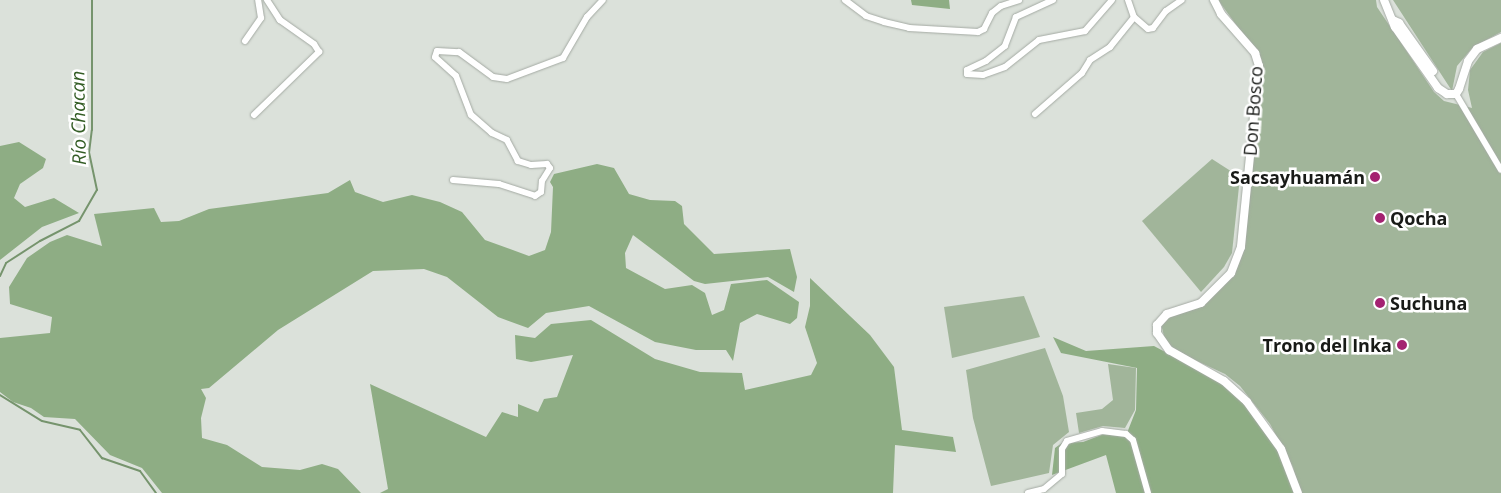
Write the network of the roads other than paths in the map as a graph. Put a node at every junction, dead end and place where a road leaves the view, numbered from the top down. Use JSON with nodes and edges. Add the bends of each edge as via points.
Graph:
{"nodes":[{"id":1,"x":258,"y":0,"type":"edge"},
{"id":2,"x":267,"y":0,"type":"edge"},
{"id":3,"x":603,"y":0,"type":"edge"},
{"id":4,"x":844,"y":0,"type":"edge"},
{"id":5,"x":1020,"y":0,"type":"edge"},
{"id":6,"x":1053,"y":0,"type":"edge"},
{"id":7,"x":1112,"y":0,"type":"edge"},
{"id":8,"x":1128,"y":0,"type":"edge"},
{"id":9,"x":1182,"y":0,"type":"edge"},
{"id":10,"x":1214,"y":0,"type":"edge"},
{"id":11,"x":1384,"y":0,"type":"edge"},
{"id":12,"x":1134,"y":17,"type":"junction"},
{"id":13,"x":1501,"y":38,"type":"edge"},
{"id":14,"x":245,"y":41,"type":"dead end"},
{"id":15,"x":1456,"y":94,"type":"junction"},
{"id":16,"x":1035,"y":114,"type":"dead end"},
{"id":17,"x":254,"y":115,"type":"dead end"},
{"id":18,"x":1501,"y":170,"type":"edge"},
{"id":19,"x":453,"y":180,"type":"dead end"},
{"id":20,"x":1028,"y":493,"type":"edge"},
{"id":21,"x":1148,"y":493,"type":"edge"},
{"id":22,"x":1298,"y":493,"type":"edge"}],
"edges":[{"from":1,"to":14,"type":"street","via":[[261,18]]},
{"from":2,"to":17,"type":"street","via":[[275,14],[314,44],[319,52]]},
{"from":3,"to":19,"type":"street","via":[[587,17],[563,58],[507,79],[493,77],[459,52],[437,51],[435,57],[456,76],[467,109],[477,122],[507,140],[518,161],[530,165],[547,164],[550,168],[542,181],[541,192],[535,196],[499,184]]},
{"from":4,"to":5,"type":"street","via":[[866,16],[909,28],[978,32],[984,29],[992,13],[1001,6]]},
{"from":6,"to":7,"type":"street","via":[[1016,17],[1004,46],[986,61],[967,70],[967,74],[983,76],[1005,67],[1039,40],[1085,31]]},
{"from":8,"to":12,"type":"street"},
{"from":9,"to":12,"type":"street","via":[[1166,11],[1154,28],[1142,26]]},
{"from":10,"to":22,"type":"street","name":"Don Bosco","via":[[1220,14],[1255,53],[1259,66],[1240,247],[1230,273],[1200,303],[1167,314],[1158,325],[1157,333],[1169,350],[1224,381],[1247,402],[1281,449]]},
{"from":11,"to":15,"type":"street","via":[[1393,20],[1400,23],[1444,92]]},
{"from":12,"to":16,"type":"street","via":[[1110,47],[1090,60],[1082,73]]},
{"from":13,"to":15,"type":"street","via":[[1477,49],[1468,61]]},
{"from":15,"to":18,"type":"street"},
{"from":20,"to":21,"type":"street","via":[[1044,489],[1062,474],[1062,448],[1067,441],[1102,431],[1126,434],[1133,440]]}]}
